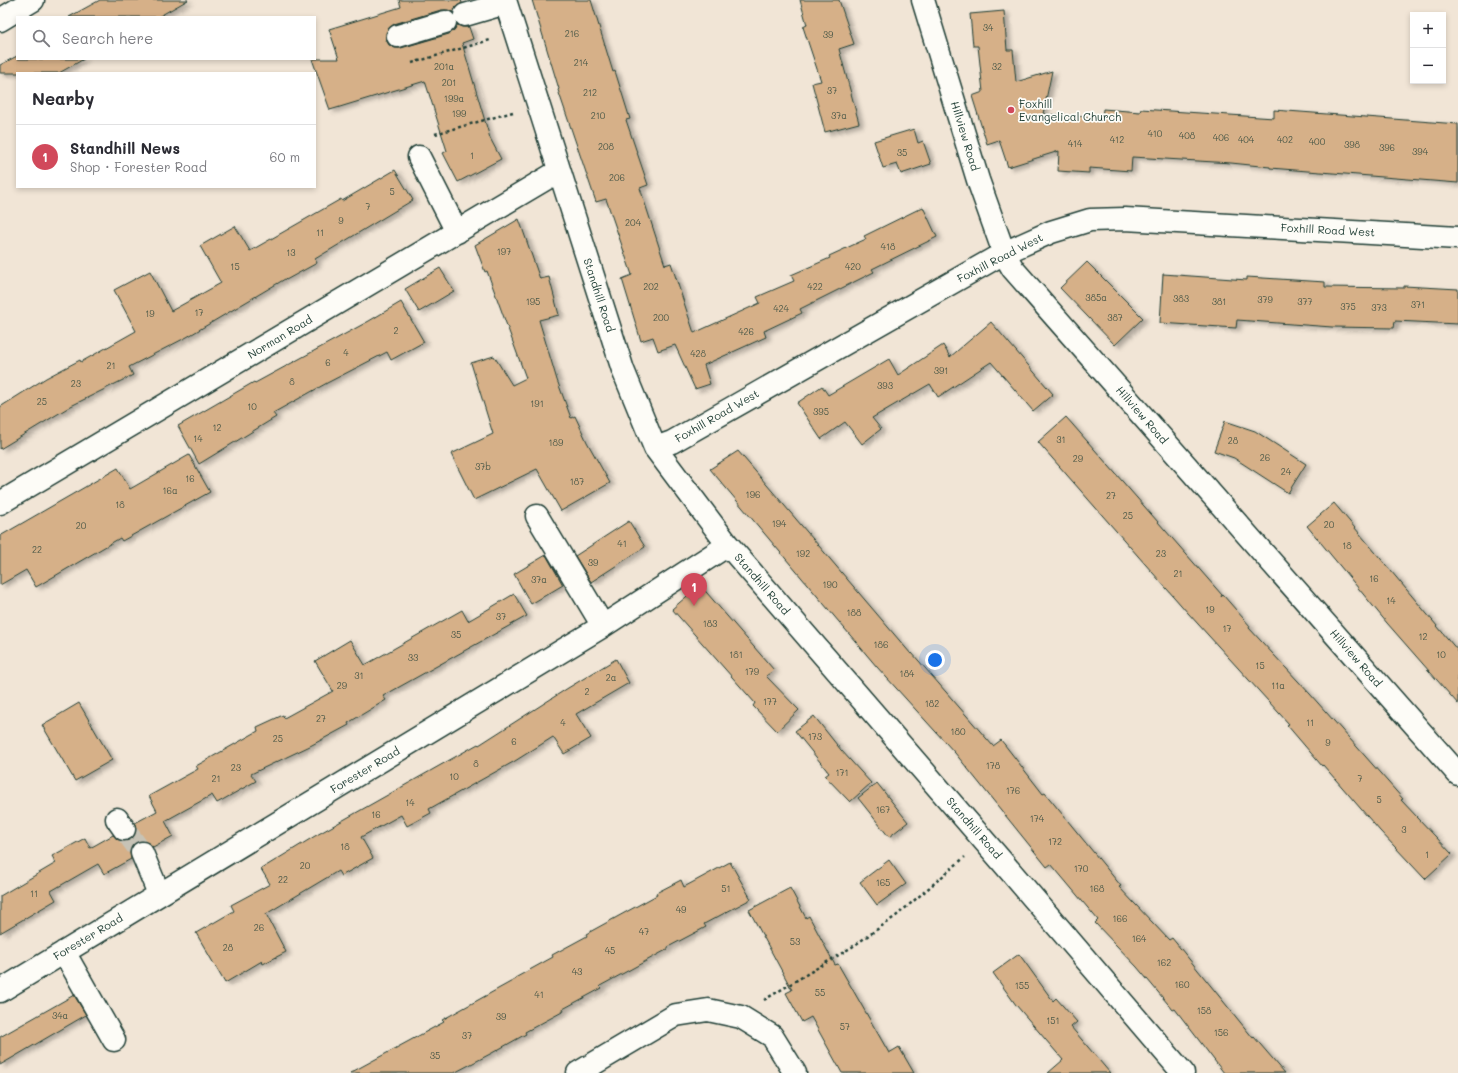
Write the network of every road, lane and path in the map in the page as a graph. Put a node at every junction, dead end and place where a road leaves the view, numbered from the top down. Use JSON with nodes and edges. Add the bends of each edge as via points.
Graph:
{"nodes":[{"id":1,"x":33,"y":0,"type":"edge"},
{"id":2,"x":923,"y":0,"type":"edge"},
{"id":3,"x":505,"y":2,"type":"edge"},
{"id":4,"x":465,"y":15,"type":"dead end"},
{"id":5,"x":0,"y":20,"type":"edge"},
{"id":6,"x":445,"y":22,"type":"dead end"},
{"id":7,"x":515,"y":33,"type":"junction"},
{"id":8,"x":398,"y":36,"type":"dead end"},
{"id":9,"x":412,"y":64,"type":"dead end"},
{"id":10,"x":538,"y":105,"type":"junction"},
{"id":11,"x":435,"y":134,"type":"dead end"},
{"id":12,"x":419,"y":157,"type":"dead end"},
{"id":13,"x":559,"y":171,"type":"junction"},
{"id":14,"x":457,"y":232,"type":"junction"},
{"id":15,"x":1458,"y":238,"type":"edge"},
{"id":16,"x":1004,"y":253,"type":"junction"},
{"id":17,"x":655,"y":448,"type":"junction"},
{"id":18,"x":0,"y":503,"type":"edge"},
{"id":19,"x":537,"y":516,"type":"dead end"},
{"id":20,"x":728,"y":545,"type":"junction"},
{"id":21,"x":603,"y":626,"type":"junction"},
{"id":22,"x":1458,"y":774,"type":"edge"},
{"id":23,"x":984,"y":840,"type":"junction"},
{"id":24,"x":142,"y":853,"type":"tunnel mouth"},
{"id":25,"x":159,"y":894,"type":"junction"},
{"id":26,"x":64,"y":952,"type":"junction"},
{"id":27,"x":0,"y":991,"type":"edge"},
{"id":28,"x":741,"y":1017,"type":"junction"},
{"id":29,"x":114,"y":1040,"type":"dead end"},
{"id":30,"x":578,"y":1073,"type":"edge"},
{"id":31,"x":795,"y":1073,"type":"edge"},
{"id":32,"x":1183,"y":1073,"type":"edge"}],
"edges":[{"from":1,"to":5,"type":"street"},
{"from":2,"to":16,"type":"street","name":"Hillview Road","via":[[978,180]]},
{"from":3,"to":4,"type":"street"},
{"from":3,"to":7,"type":"street","name":"Standhill Road"},
{"from":6,"to":8,"type":"street"},
{"from":7,"to":9,"type":"path"},
{"from":7,"to":10,"type":"street","name":"Standhill Road"},
{"from":10,"to":11,"type":"path"},
{"from":10,"to":13,"type":"street","name":"Standhill Road"},
{"from":12,"to":14,"type":"street"},
{"from":13,"to":14,"type":"street","name":"Norman Road"},
{"from":13,"to":17,"type":"street","name":"Standhill Road","via":[[623,370]]},
{"from":14,"to":18,"type":"street","name":"Norman Road"},
{"from":15,"to":16,"type":"street","name":"Foxhill Road West","via":[[1125,218],[1090,220],[1050,232]]},
{"from":16,"to":17,"type":"street","name":"Foxhill Road West","via":[[672,442]]},
{"from":16,"to":22,"type":"street","name":"Hillview Road","via":[[1018,274]]},
{"from":17,"to":20,"type":"street","name":"Standhill Road"},
{"from":19,"to":21,"type":"street"},
{"from":20,"to":21,"type":"street","name":"Forester Road"},
{"from":20,"to":23,"type":"street","name":"Standhill Road"},
{"from":21,"to":25,"type":"street","name":"Forester Road"},
{"from":23,"to":28,"type":"path","via":[[896,916]]},
{"from":23,"to":32,"type":"street","name":"Standhill Road"},
{"from":24,"to":25,"type":"street"},
{"from":25,"to":26,"type":"street","name":"Forester Road"},
{"from":26,"to":27,"type":"street","name":"Forester Road"},
{"from":26,"to":29,"type":"street"},
{"from":28,"to":30,"type":"street","via":[[708,1010],[676,1015]]},
{"from":28,"to":31,"type":"street","via":[[772,1036]]}]}
